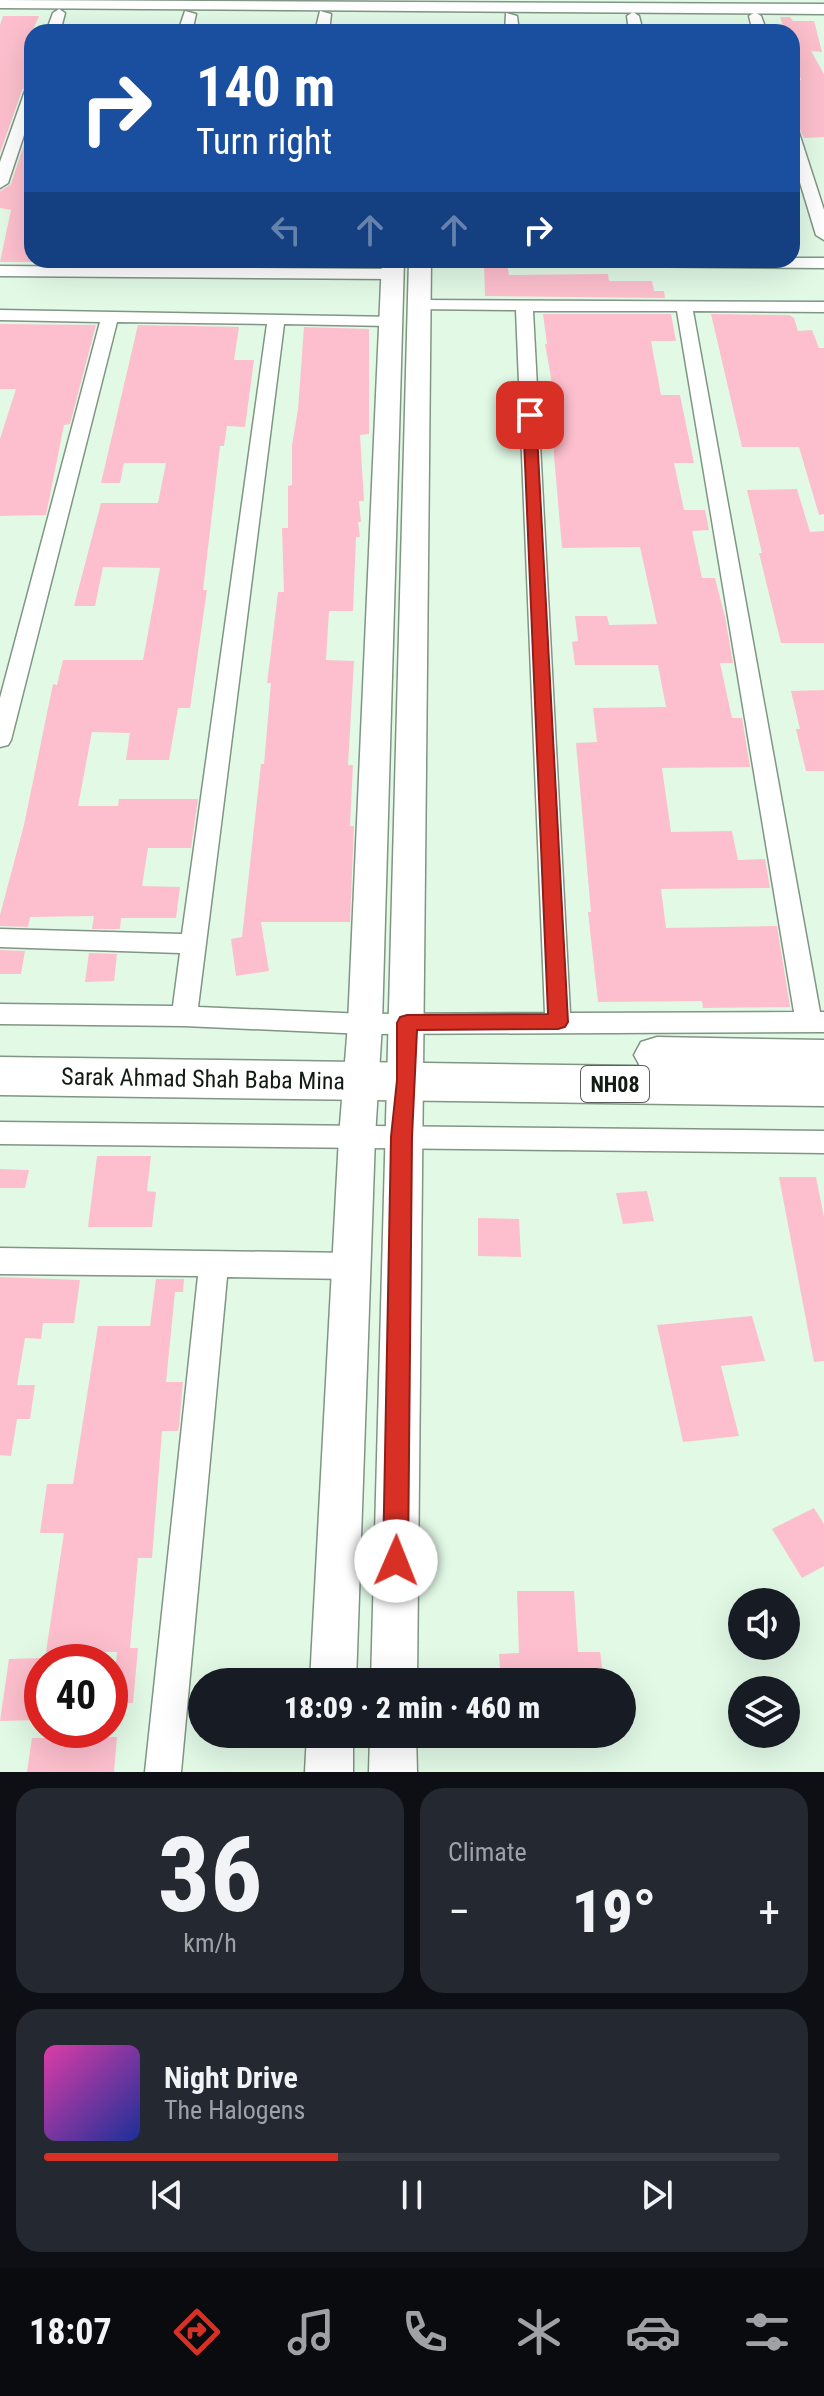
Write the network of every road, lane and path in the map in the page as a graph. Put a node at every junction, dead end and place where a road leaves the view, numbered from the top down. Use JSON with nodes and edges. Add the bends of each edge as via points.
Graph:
{"nodes":[{"id":1,"x":0,"y":3,"type":"edge"},
{"id":2,"x":777,"y":4,"type":"edge"},
{"id":3,"x":61,"y":6,"type":"edge"},
{"id":4,"x":189,"y":6,"type":"edge"},
{"id":5,"x":824,"y":9,"type":"edge"},
{"id":6,"x":409,"y":12,"type":"edge"},
{"id":7,"x":430,"y":12,"type":"edge"},
{"id":8,"x":0,"y":13,"type":"edge"},
{"id":9,"x":824,"y":16,"type":"edge"},
{"id":10,"x":324,"y":23,"type":"edge"},
{"id":11,"x":511,"y":24,"type":"edge"},
{"id":12,"x":635,"y":24,"type":"edge"},
{"id":13,"x":758,"y":24,"type":"edge"},
{"id":14,"x":24,"y":114,"type":"edge"},
{"id":15,"x":800,"y":158,"type":"edge"},
{"id":16,"x":0,"y":183,"type":"edge"},
{"id":17,"x":824,"y":235,"type":"edge"},
{"id":18,"x":800,"y":263,"type":"edge"},
{"id":19,"x":824,"y":263,"type":"edge"},
{"id":20,"x":74,"y":268,"type":"edge"},
{"id":21,"x":402,"y":268,"type":"edge"},
{"id":22,"x":403,"y":268,"type":"edge"},
{"id":23,"x":0,"y":271,"type":"edge"},
{"id":24,"x":418,"y":305,"type":"junction"},
{"id":25,"x":524,"y":305,"type":"junction"},
{"id":26,"x":684,"y":306,"type":"junction"},
{"id":27,"x":824,"y":307,"type":"edge"},
{"id":28,"x":0,"y":315,"type":"edge"},
{"id":29,"x":110,"y":317,"type":"junction"},
{"id":30,"x":276,"y":319,"type":"junction"},
{"id":31,"x":398,"y":335,"type":"junction"},
{"id":32,"x":0,"y":740,"type":"edge"},
{"id":33,"x":0,"y":938,"type":"edge"},
{"id":34,"x":193,"y":944,"type":"junction"},
{"id":35,"x":0,"y":1014,"type":"edge"},
{"id":36,"x":184,"y":1016,"type":"junction"},
{"id":37,"x":558,"y":1022,"type":"junction"},
{"id":38,"x":819,"y":1034,"type":"edge"},
{"id":39,"x":0,"y":1047,"type":"edge"},
{"id":40,"x":407,"y":1051,"type":"junction"},
{"id":41,"x":363,"y":1053,"type":"junction"},
{"id":42,"x":0,"y":1076,"type":"edge"},
{"id":43,"x":824,"y":1087,"type":"edge"},
{"id":44,"x":0,"y":1133,"type":"edge"},
{"id":45,"x":357,"y":1137,"type":"junction"},
{"id":46,"x":402,"y":1137,"type":"junction"},
{"id":47,"x":824,"y":1142,"type":"edge"},
{"id":48,"x":0,"y":1261,"type":"edge"},
{"id":49,"x":214,"y":1263,"type":"junction"},
{"id":50,"x":351,"y":1266,"type":"junction"},
{"id":51,"x":334,"y":1668,"type":"edge"},
{"id":52,"x":394,"y":1668,"type":"edge"},
{"id":53,"x":330,"y":1748,"type":"edge"},
{"id":54,"x":393,"y":1748,"type":"edge"},
{"id":55,"x":163,"y":1772,"type":"edge"},
{"id":56,"x":329,"y":1772,"type":"edge"},
{"id":57,"x":393,"y":1772,"type":"edge"}],
"edges":[{"from":1,"to":3,"type":"street"},
{"from":2,"to":5,"type":"street"},
{"from":2,"to":7,"type":"street"},
{"from":3,"to":4,"type":"street"},
{"from":3,"to":8,"type":"street"},
{"from":4,"to":6,"type":"street"},
{"from":4,"to":10,"type":"street"},
{"from":6,"to":7,"type":"street"},
{"from":6,"to":10,"type":"street"},
{"from":7,"to":11,"type":"street"},
{"from":9,"to":13,"type":"street"},
{"from":11,"to":12,"type":"street"},
{"from":12,"to":13,"type":"street"},
{"from":14,"to":16,"type":"street"},
{"from":15,"to":17,"type":"street"},
{"from":18,"to":19,"type":"street"},
{"from":20,"to":23,"type":"street"},
{"from":21,"to":31,"type":"street"},
{"from":22,"to":24,"type":"street"},
{"from":24,"to":25,"type":"street"},
{"from":24,"to":31,"type":"street"},
{"from":25,"to":26,"type":"street"},
{"from":25,"to":37,"type":"street"},
{"from":26,"to":27,"type":"street"},
{"from":26,"to":38,"type":"street"},
{"from":28,"to":29,"type":"street"},
{"from":29,"to":30,"type":"street"},
{"from":29,"to":32,"type":"street"},
{"from":30,"to":31,"type":"street"},
{"from":30,"to":34,"type":"street"},
{"from":31,"to":40,"type":"street"},
{"from":31,"to":41,"type":"street"},
{"from":33,"to":34,"type":"street"},
{"from":34,"to":36,"type":"street"},
{"from":35,"to":36,"type":"street"},
{"from":36,"to":41,"type":"street"},
{"from":37,"to":38,"type":"street"},
{"from":37,"to":40,"type":"street"},
{"from":38,"to":40,"type":"highway","number":"NH08"},
{"from":39,"to":41,"type":"highway","number":"NH08"},
{"from":40,"to":41,"type":"highway","name":"Sarak Ahmad Shah Baba Mina","number":"NH08"},
{"from":40,"to":43,"type":"highway","number":"NH08"},
{"from":40,"to":46,"type":"street"},
{"from":41,"to":42,"type":"highway","name":"Sarak Ahmad Shah Baba Mina","number":"NH08"},
{"from":41,"to":45,"type":"street"},
{"from":44,"to":45,"type":"street"},
{"from":45,"to":46,"type":"street"},
{"from":45,"to":50,"type":"street"},
{"from":46,"to":47,"type":"street"},
{"from":46,"to":52,"type":"street"},
{"from":48,"to":49,"type":"street"},
{"from":49,"to":50,"type":"street"},
{"from":49,"to":55,"type":"street"},
{"from":50,"to":51,"type":"street"},
{"from":53,"to":56,"type":"street"},
{"from":54,"to":57,"type":"street"}]}
